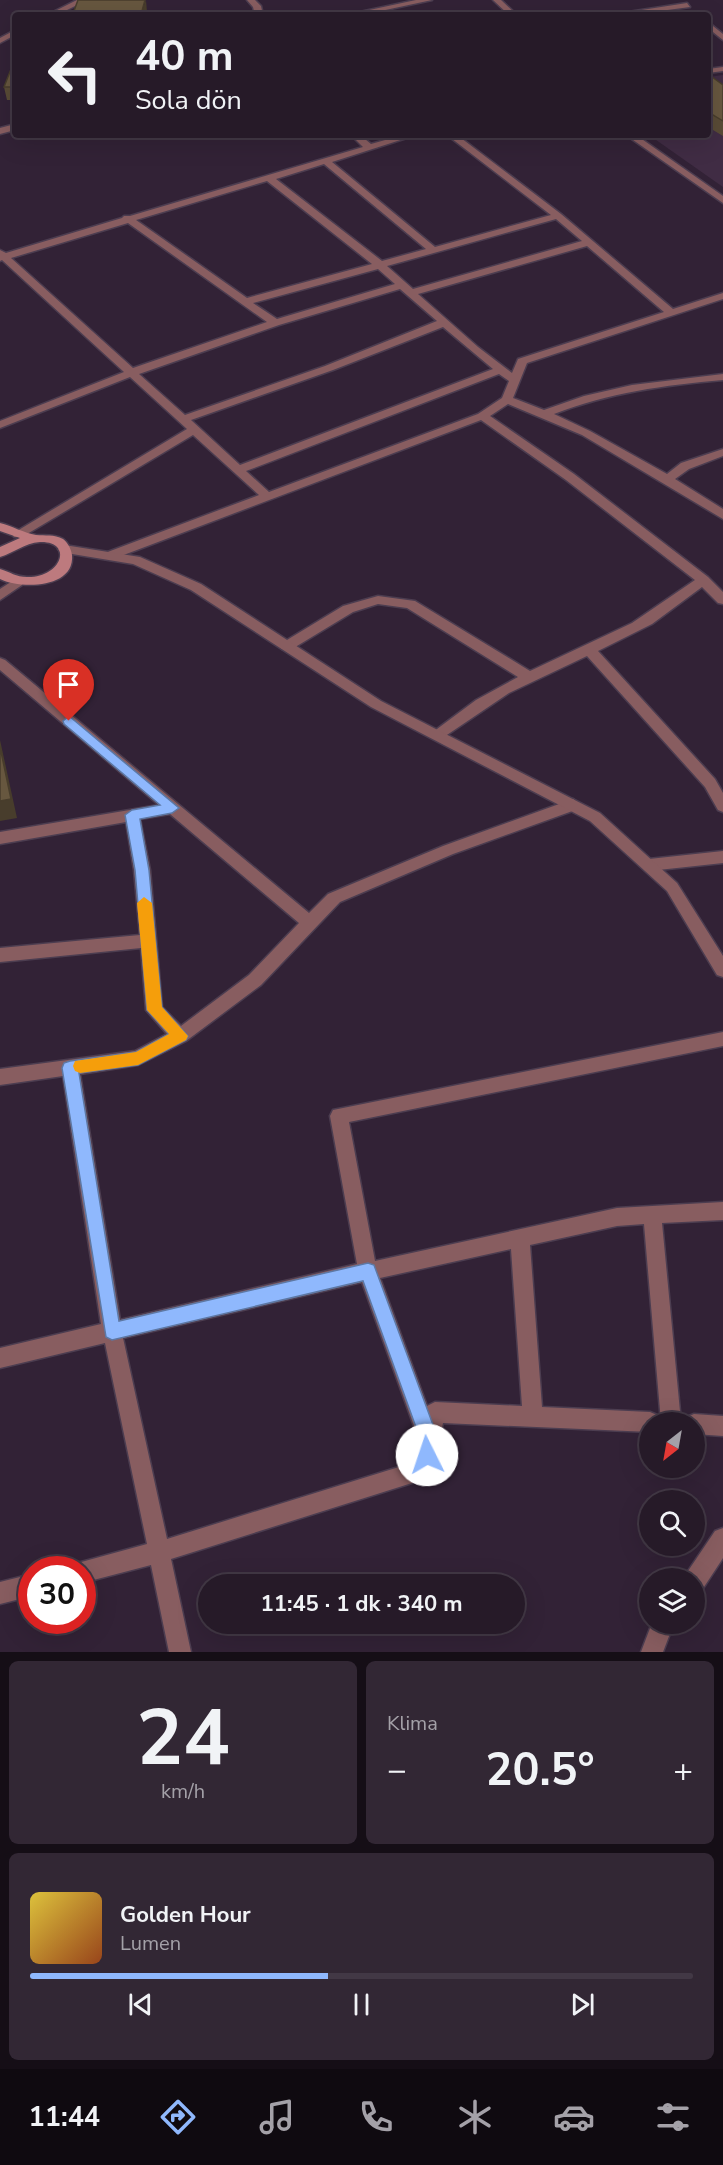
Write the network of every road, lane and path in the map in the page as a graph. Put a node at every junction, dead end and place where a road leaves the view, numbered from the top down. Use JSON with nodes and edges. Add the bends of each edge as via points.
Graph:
{"nodes":[{"id":1,"x":83,"y":0,"type":"edge"},
{"id":2,"x":428,"y":0,"type":"edge"},
{"id":3,"x":497,"y":0,"type":"edge"},
{"id":4,"x":688,"y":5,"type":"edge"},
{"id":5,"x":57,"y":12,"type":"edge"},
{"id":6,"x":376,"y":12,"type":"edge"},
{"id":7,"x":510,"y":12,"type":"edge"},
{"id":8,"x":636,"y":12,"type":"edge"},
{"id":9,"x":711,"y":27,"type":"edge"},
{"id":10,"x":723,"y":38,"type":"edge"},
{"id":11,"x":358,"y":138,"type":"edge"},
{"id":12,"x":401,"y":138,"type":"edge"},
{"id":13,"x":455,"y":138,"type":"edge"},
{"id":14,"x":634,"y":138,"type":"edge"},
{"id":15,"x":369,"y":147,"type":"junction"},
{"id":16,"x":325,"y":160,"type":"junction"},
{"id":17,"x":268,"y":177,"type":"junction"},
{"id":18,"x":723,"y":200,"type":"edge"},
{"id":19,"x":558,"y":216,"type":"junction"},
{"id":20,"x":127,"y":218,"type":"junction"},
{"id":21,"x":590,"y":242,"type":"junction"},
{"id":22,"x":432,"y":249,"type":"junction"},
{"id":23,"x":1,"y":256,"type":"edge"},
{"id":24,"x":380,"y":265,"type":"junction"},
{"id":25,"x":406,"y":289,"type":"junction"},
{"id":26,"x":723,"y":296,"type":"edge"},
{"id":27,"x":245,"y":302,"type":"junction"},
{"id":28,"x":671,"y":312,"type":"junction"},
{"id":29,"x":445,"y":322,"type":"junction"},
{"id":30,"x":275,"y":323,"type":"junction"},
{"id":31,"x":500,"y":369,"type":"junction"},
{"id":32,"x":130,"y":373,"type":"junction"},
{"id":33,"x":723,"y":376,"type":"edge"},
{"id":34,"x":514,"y":380,"type":"junction"},
{"id":35,"x":507,"y":400,"type":"junction"},
{"id":36,"x":544,"y":414,"type":"junction"},
{"id":37,"x":482,"y":416,"type":"junction"},
{"id":38,"x":182,"y":420,"type":"junction"},
{"id":39,"x":0,"y":424,"type":"edge"},
{"id":40,"x":192,"y":430,"type":"junction"},
{"id":41,"x":723,"y":452,"type":"edge"},
{"id":42,"x":238,"y":470,"type":"junction"},
{"id":43,"x":668,"y":479,"type":"junction"},
{"id":44,"x":267,"y":496,"type":"junction"},
{"id":45,"x":723,"y":515,"type":"edge"},
{"id":46,"x":0,"y":526,"type":"edge"},
{"id":47,"x":18,"y":534,"type":"junction"},
{"id":48,"x":32,"y":538,"type":"junction"},
{"id":49,"x":64,"y":549,"type":"junction"},
{"id":50,"x":0,"y":553,"type":"edge"},
{"id":51,"x":109,"y":555,"type":"junction"},
{"id":52,"x":0,"y":573,"type":"edge"},
{"id":53,"x":703,"y":580,"type":"junction"},
{"id":54,"x":17,"y":582,"type":"junction"},
{"id":55,"x":0,"y":596,"type":"edge"},
{"id":56,"x":723,"y":600,"type":"edge"},
{"id":57,"x":287,"y":646,"type":"junction"},
{"id":58,"x":589,"y":650,"type":"junction"},
{"id":59,"x":0,"y":663,"type":"edge"},
{"id":60,"x":530,"y":678,"type":"junction"},
{"id":61,"x":438,"y":736,"type":"junction"},
{"id":62,"x":573,"y":805,"type":"junction"},
{"id":63,"x":723,"y":806,"type":"edge"},
{"id":64,"x":172,"y":808,"type":"junction"},
{"id":65,"x":132,"y":815,"type":"junction"},
{"id":66,"x":0,"y":838,"type":"edge"},
{"id":67,"x":723,"y":857,"type":"edge"},
{"id":68,"x":649,"y":865,"type":"junction"},
{"id":69,"x":310,"y":923,"type":"junction"},
{"id":70,"x":147,"y":940,"type":"junction"},
{"id":71,"x":0,"y":955,"type":"edge"},
{"id":72,"x":723,"y":970,"type":"edge"},
{"id":73,"x":180,"y":1036,"type":"junction"},
{"id":74,"x":723,"y":1039,"type":"edge"},
{"id":75,"x":70,"y":1068,"type":"junction"},
{"id":76,"x":0,"y":1077,"type":"edge"},
{"id":77,"x":723,"y":1211,"type":"edge"},
{"id":78,"x":652,"y":1215,"type":"junction"},
{"id":79,"x":520,"y":1238,"type":"junction"},
{"id":80,"x":368,"y":1271,"type":"junction"},
{"id":81,"x":112,"y":1331,"type":"junction"},
{"id":82,"x":0,"y":1358,"type":"edge"},
{"id":83,"x":670,"y":1412,"type":"edge"},
{"id":84,"x":533,"y":1416,"type":"junction"},
{"id":85,"x":639,"y":1421,"type":"edge"},
{"id":86,"x":705,"y":1425,"type":"edge"},
{"id":87,"x":723,"y":1426,"type":"edge"},
{"id":88,"x":430,"y":1441,"type":"junction"},
{"id":89,"x":723,"y":1539,"type":"edge"},
{"id":90,"x":159,"y":1552,"type":"junction"},
{"id":91,"x":96,"y":1568,"type":"edge"},
{"id":92,"x":703,"y":1568,"type":"edge"},
{"id":93,"x":18,"y":1588,"type":"edge"},
{"id":94,"x":0,"y":1593,"type":"edge"},
{"id":95,"x":659,"y":1634,"type":"edge"},
{"id":96,"x":180,"y":1652,"type":"edge"},
{"id":97,"x":652,"y":1652,"type":"edge"}],
"edges":[{"from":1,"to":5,"type":"street"},
{"from":2,"to":6,"type":"street"},
{"from":3,"to":7,"type":"street"},
{"from":4,"to":8,"type":"street"},
{"from":9,"to":10,"type":"street"},
{"from":11,"to":15,"type":"street"},
{"from":12,"to":15,"type":"street"},
{"from":13,"to":19,"type":"street"},
{"from":14,"to":18,"type":"street"},
{"from":15,"to":16,"type":"street"},
{"from":16,"to":17,"type":"street"},
{"from":16,"to":22,"type":"street"},
{"from":17,"to":20,"type":"street"},
{"from":17,"to":24,"type":"street"},
{"from":19,"to":21,"type":"street"},
{"from":19,"to":22,"type":"street"},
{"from":20,"to":23,"type":"street"},
{"from":20,"to":27,"type":"street"},
{"from":21,"to":25,"type":"street"},
{"from":21,"to":28,"type":"street"},
{"from":22,"to":24,"type":"street"},
{"from":23,"to":32,"type":"street"},
{"from":24,"to":25,"type":"street"},
{"from":24,"to":27,"type":"street"},
{"from":25,"to":29,"type":"street"},
{"from":25,"to":30,"type":"street"},
{"from":26,"to":28,"type":"street"},
{"from":27,"to":30,"type":"street"},
{"from":28,"to":34,"type":"street","via":[[522,361]]},
{"from":29,"to":31,"type":"street"},
{"from":29,"to":38,"type":"street"},
{"from":30,"to":32,"type":"street"},
{"from":31,"to":34,"type":"street"},
{"from":31,"to":42,"type":"street"},
{"from":32,"to":38,"type":"street"},
{"from":32,"to":39,"type":"street"},
{"from":33,"to":36,"type":"street","via":[[652,383],[584,398]]},
{"from":34,"to":35,"type":"street"},
{"from":35,"to":36,"type":"street"},
{"from":35,"to":37,"type":"street"},
{"from":36,"to":43,"type":"street"},
{"from":37,"to":44,"type":"street"},
{"from":37,"to":53,"type":"street","via":[[570,477]]},
{"from":38,"to":40,"type":"street"},
{"from":40,"to":42,"type":"street"},
{"from":40,"to":47,"type":"street"},
{"from":41,"to":43,"type":"street","via":[[685,466]]},
{"from":42,"to":44,"type":"street"},
{"from":43,"to":45,"type":"street"},
{"from":44,"to":51,"type":"street"},
{"from":46,"to":47,"type":"main road"},
{"from":47,"to":48,"type":"main road"},
{"from":48,"to":49,"type":"main road","via":[[57,542]]},
{"from":48,"to":50,"type":"main road","via":[[19,540]]},
{"from":49,"to":51,"type":"street"},
{"from":49,"to":54,"type":"main road","via":[[64,566],[56,574]]},
{"from":51,"to":57,"type":"street","via":[[136,560],[195,587]]},
{"from":52,"to":54,"type":"main road"},
{"from":53,"to":56,"type":"street"},
{"from":53,"to":58,"type":"street","via":[[639,625]]},
{"from":54,"to":55,"type":"street"},
{"from":57,"to":60,"type":"street","via":[[348,609],[378,600],[410,604]]},
{"from":57,"to":61,"type":"street","via":[[376,704]]},
{"from":58,"to":60,"type":"street"},
{"from":58,"to":63,"type":"street","via":[[710,783]]},
{"from":59,"to":64,"type":"street"},
{"from":60,"to":61,"type":"street","via":[[483,700]]},
{"from":61,"to":62,"type":"street"},
{"from":62,"to":68,"type":"street","via":[[595,817]]},
{"from":62,"to":69,"type":"street","via":[[448,850],[334,898]]},
{"from":64,"to":65,"type":"street"},
{"from":64,"to":69,"type":"street"},
{"from":65,"to":66,"type":"street"},
{"from":65,"to":70,"type":"street","via":[[142,870]]},
{"from":67,"to":68,"type":"street"},
{"from":68,"to":72,"type":"street","via":[[672,887]]},
{"from":69,"to":73,"type":"street","via":[[255,980]]},
{"from":70,"to":71,"type":"street"},
{"from":70,"to":73,"type":"street","via":[[154,1010]]},
{"from":73,"to":75,"type":"street","via":[[138,1058]]},
{"from":74,"to":80,"type":"street","via":[[339,1116]]},
{"from":75,"to":76,"type":"street"},
{"from":75,"to":81,"type":"street"},
{"from":77,"to":78,"type":"street"},
{"from":78,"to":79,"type":"street","via":[[617,1217]]},
{"from":78,"to":83,"type":"street"},
{"from":79,"to":80,"type":"street"},
{"from":79,"to":84,"type":"street"},
{"from":80,"to":81,"type":"street"},
{"from":80,"to":88,"type":"street"},
{"from":81,"to":82,"type":"street"},
{"from":81,"to":90,"type":"street"},
{"from":84,"to":85,"type":"street"},
{"from":84,"to":88,"type":"street","via":[[435,1412]]},
{"from":86,"to":87,"type":"street"},
{"from":88,"to":90,"type":"street","via":[[424,1470]]},
{"from":89,"to":92,"type":"street"},
{"from":90,"to":91,"type":"street"},
{"from":90,"to":96,"type":"street"},
{"from":93,"to":94,"type":"street"},
{"from":95,"to":97,"type":"street"}]}
